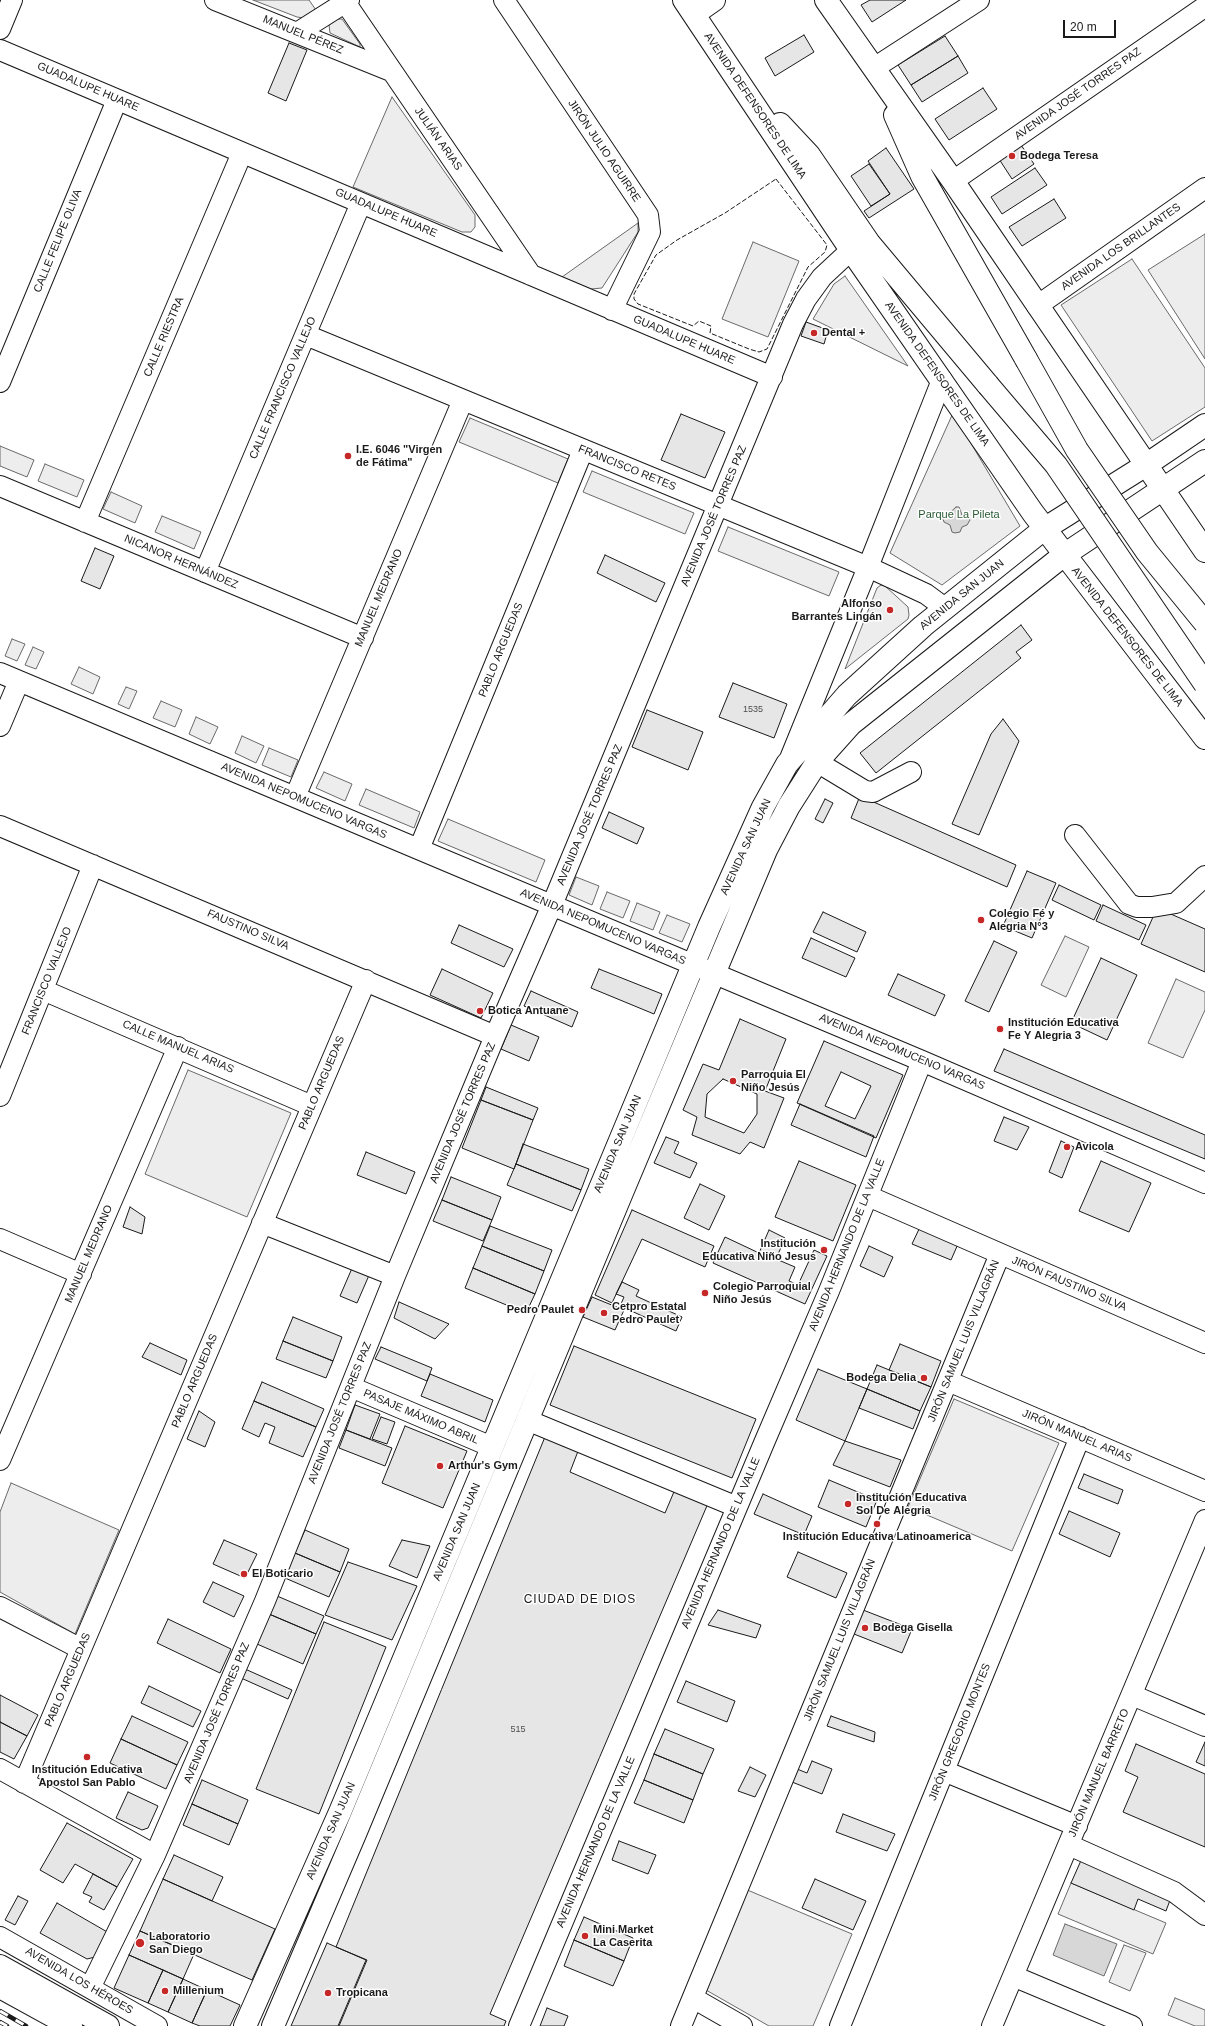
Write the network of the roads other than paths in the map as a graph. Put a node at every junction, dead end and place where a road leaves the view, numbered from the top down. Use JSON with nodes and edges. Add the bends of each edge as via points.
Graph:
{"nodes":[{"id":1,"x":12,"y":0,"type":"edge"},
{"id":2,"x":215,"y":0,"type":"edge"},
{"id":3,"x":504,"y":0,"type":"edge"},
{"id":4,"x":714,"y":0,"type":"edge"},
{"id":5,"x":826,"y":0,"type":"edge"},
{"id":6,"x":979,"y":0,"type":"edge"},
{"id":7,"x":347,"y":1,"type":"edge"},
{"id":8,"x":1202,"y":6,"type":"edge"},
{"id":9,"x":689,"y":7,"type":"edge"},
{"id":10,"x":0,"y":29,"type":"edge"},
{"id":11,"x":297,"y":33,"type":"junction"},
{"id":12,"x":0,"y":50,"type":"edge"},
{"id":13,"x":874,"y":68,"type":"junction"},
{"id":14,"x":391,"y":71,"type":"junction"},
{"id":15,"x":739,"y":81,"type":"junction"},
{"id":16,"x":117,"y":100,"type":"junction"},
{"id":17,"x":242,"y":153,"type":"junction"},
{"id":18,"x":953,"y":181,"type":"junction"},
{"id":19,"x":1205,"y":188,"type":"edge"},
{"id":20,"x":361,"y":203,"type":"junction"},
{"id":21,"x":851,"y":250,"type":"junction"},
{"id":22,"x":531,"y":275,"type":"junction"},
{"id":23,"x":1037,"y":306,"type":"junction"},
{"id":24,"x":612,"y":310,"type":"junction"},
{"id":25,"x":306,"y":335,"type":"junction"},
{"id":26,"x":772,"y":377,"type":"junction"},
{"id":27,"x":942,"y":380,"type":"junction"},
{"id":28,"x":0,"y":382,"type":"edge"},
{"id":29,"x":463,"y":400,"type":"junction"},
{"id":30,"x":1205,"y":425,"type":"edge"},
{"id":31,"x":583,"y":450,"type":"junction"},
{"id":32,"x":1205,"y":461,"type":"edge"},
{"id":33,"x":1146,"y":465,"type":"junction"},
{"id":34,"x":0,"y":486,"type":"edge"},
{"id":35,"x":1162,"y":490,"type":"junction"},
{"id":36,"x":719,"y":505,"type":"junction"},
{"id":37,"x":85,"y":522,"type":"junction"},
{"id":38,"x":1044,"y":529,"type":"junction"},
{"id":39,"x":1205,"y":551,"type":"edge"},
{"id":40,"x":1064,"y":555,"type":"junction"},
{"id":41,"x":868,"y":567,"type":"junction"},
{"id":42,"x":205,"y":572,"type":"junction"},
{"id":43,"x":945,"y":608,"type":"junction"},
{"id":44,"x":1205,"y":624,"type":"edge"},
{"id":45,"x":363,"y":638,"type":"junction"},
{"id":46,"x":0,"y":673,"type":"edge"},
{"id":47,"x":19,"y":681,"type":"junction"},
{"id":48,"x":1205,"y":684,"type":"edge"},
{"id":49,"x":0,"y":726,"type":"edge"},
{"id":50,"x":1205,"y":738,"type":"edge"},
{"id":51,"x":817,"y":762,"type":"junction"},
{"id":52,"x":788,"y":764,"type":"junction"},
{"id":53,"x":911,"y":772,"type":"dead end"},
{"id":54,"x":295,"y":797,"type":"junction"},
{"id":55,"x":0,"y":826,"type":"edge"},
{"id":56,"x":1075,"y":835,"type":"dead end"},
{"id":57,"x":419,"y":849,"type":"junction"},
{"id":58,"x":93,"y":865,"type":"junction"},
{"id":59,"x":1205,"y":876,"type":"edge"},
{"id":60,"x":552,"y":905,"type":"junction"},
{"id":61,"x":693,"y":965,"type":"junction"},
{"id":62,"x":714,"y":974,"type":"junction"},
{"id":63,"x":366,"y":980,"type":"junction"},
{"id":64,"x":43,"y":990,"type":"junction"},
{"id":65,"x":495,"y":1036,"type":"junction"},
{"id":66,"x":178,"y":1047,"type":"junction"},
{"id":67,"x":922,"y":1061,"type":"junction"},
{"id":68,"x":0,"y":1096,"type":"edge"},
{"id":69,"x":312,"y":1106,"type":"junction"},
{"id":70,"x":1205,"y":1183,"type":"edge"},
{"id":71,"x":868,"y":1196,"type":"junction"},
{"id":72,"x":262,"y":1224,"type":"junction"},
{"id":73,"x":0,"y":1239,"type":"edge"},
{"id":74,"x":1000,"y":1254,"type":"junction"},
{"id":75,"x":80,"y":1274,"type":"junction"},
{"id":76,"x":395,"y":1276,"type":"junction"},
{"id":77,"x":1205,"y":1343,"type":"edge"},
{"id":78,"x":948,"y":1381,"type":"junction"},
{"id":79,"x":351,"y":1388,"type":"junction"},
{"id":80,"x":527,"y":1420,"type":"junction"},
{"id":81,"x":1080,"y":1437,"type":"junction"},
{"id":82,"x":492,"y":1447,"type":"junction"},
{"id":83,"x":0,"y":1460,"type":"edge"},
{"id":84,"x":1205,"y":1491,"type":"edge"},
{"id":85,"x":737,"y":1507,"type":"junction"},
{"id":86,"x":1205,"y":1520,"type":"edge"},
{"id":87,"x":0,"y":1607,"type":"edge"},
{"id":88,"x":81,"y":1649,"type":"junction"},
{"id":89,"x":1132,"y":1695,"type":"junction"},
{"id":90,"x":1205,"y":1726,"type":"edge"},
{"id":91,"x":0,"y":1770,"type":"edge"},
{"id":92,"x":944,"y":1770,"type":"junction"},
{"id":93,"x":24,"y":1783,"type":"junction"},
{"id":94,"x":1077,"y":1826,"type":"junction"},
{"id":95,"x":1069,"y":1844,"type":"junction"},
{"id":96,"x":155,"y":1855,"type":"junction"},
{"id":97,"x":1205,"y":1915,"type":"edge"},
{"id":98,"x":0,"y":1937,"type":"edge"},
{"id":99,"x":0,"y":1966,"type":"edge"},
{"id":100,"x":1013,"y":1976,"type":"junction"},
{"id":101,"x":0,"y":1987,"type":"edge"},
{"id":102,"x":90,"y":1988,"type":"junction"},
{"id":103,"x":693,"y":1998,"type":"junction"},
{"id":104,"x":71,"y":2026,"type":"edge"},
{"id":105,"x":108,"y":2026,"type":"edge"},
{"id":106,"x":157,"y":2026,"type":"edge"},
{"id":107,"x":245,"y":2026,"type":"edge"},
{"id":108,"x":273,"y":2026,"type":"edge"},
{"id":109,"x":520,"y":2026,"type":"edge"},
{"id":110,"x":681,"y":2026,"type":"edge"},
{"id":111,"x":742,"y":2026,"type":"edge"},
{"id":112,"x":840,"y":2026,"type":"edge"},
{"id":113,"x":992,"y":2026,"type":"edge"},
{"id":114,"x":1132,"y":2026,"type":"edge"}],
"edges":[{"from":1,"to":10,"type":"street"},
{"from":2,"to":11,"type":"street","name":"MANUEL PÉREZ"},
{"from":3,"to":24,"type":"street","name":"JIRÓN JULIO AGUIRRE","via":[[648,215],[650,232]]},
{"from":4,"to":9,"type":"main road"},
{"from":5,"to":13,"type":"main road"},
{"from":6,"to":13,"type":"street"},
{"from":7,"to":11,"type":"street"},
{"from":7,"to":14,"type":"street","name":"JULIÁN ARIAS"},
{"from":8,"to":18,"type":"street","name":"AVENIDA JOSÉ TORRES PAZ"},
{"from":9,"to":15,"type":"main road","name":"AVENIDA DEFENSORES DE LIMA"},
{"from":11,"to":14,"type":"street","name":"MANUEL PÉREZ"},
{"from":12,"to":16,"type":"street","name":"GUADALUPE HUARE"},
{"from":13,"to":18,"type":"main road"},
{"from":13,"to":44,"type":"main road","bridge":true,"via":[[922,176],[1077,450],[1147,552]]},
{"from":14,"to":22,"type":"street","name":"JULIÁN ARIAS"},
{"from":15,"to":21,"type":"main road","name":"AVENIDA DEFENSORES DE LIMA"},
{"from":15,"to":48,"type":"main road","bridge":true,"via":[[809,154],[869,244],[1056,465]]},
{"from":16,"to":17,"type":"street","name":"GUADALUPE HUARE"},
{"from":16,"to":28,"type":"street","name":"CALLE FELIPE OLIVA"},
{"from":17,"to":20,"type":"street","name":"GUADALUPE HUARE"},
{"from":17,"to":37,"type":"street","name":"CALLE RIESTRA"},
{"from":18,"to":23,"type":"main road"},
{"from":19,"to":23,"type":"street","name":"AVENIDA LOS BRILLANTES"},
{"from":20,"to":22,"type":"street","name":"GUADALUPE HUARE"},
{"from":20,"to":25,"type":"street","name":"CALLE FRANCISCO VALLEJO"},
{"from":21,"to":26,"type":"street","name":"AVENIDA JOSÉ TORRES PAZ","via":[[822,277],[806,299]]},
{"from":21,"to":27,"type":"main road","name":"AVENIDA DEFENSORES DE LIMA"},
{"from":22,"to":24,"type":"street","name":"GUADALUPE HUARE"},
{"from":23,"to":33,"type":"main road"},
{"from":24,"to":26,"type":"street","name":"GUADALUPE HUARE"},
{"from":25,"to":29,"type":"street","name":"FRANCISCO RETES"},
{"from":25,"to":42,"type":"street","name":"CALLE FRANCISCO VALLEJO"},
{"from":26,"to":36,"type":"street","name":"AVENIDA JOSÉ TORRES PAZ"},
{"from":27,"to":38,"type":"main road","name":"AVENIDA DEFENSORES DE LIMA"},
{"from":27,"to":41,"type":"street"},
{"from":29,"to":31,"type":"street","name":"FRANCISCO RETES"},
{"from":29,"to":45,"type":"street","name":"MANUEL MEDRANO"},
{"from":30,"to":33,"type":"main road","name":"AVENIDA SAN JUAN"},
{"from":31,"to":36,"type":"street","name":"FRANCISCO RETES"},
{"from":31,"to":57,"type":"street","name":"PABLO ARGUEDAS"},
{"from":32,"to":35,"type":"main road","name":"AVENIDA SAN JUAN"},
{"from":33,"to":35,"type":"main road"},
{"from":33,"to":38,"type":"main road","name":"AVENIDA SAN JUAN"},
{"from":34,"to":37,"type":"street","name":"NICANOR HERNÁNDEZ"},
{"from":35,"to":39,"type":"main road"},
{"from":35,"to":40,"type":"main road","name":"AVENIDA SAN JUAN"},
{"from":36,"to":41,"type":"street","name":"FRANCISCO RETES"},
{"from":36,"to":60,"type":"street","name":"AVENIDA JOSÉ TORRES PAZ"},
{"from":37,"to":42,"type":"street","name":"NICANOR HERNÁNDEZ"},
{"from":38,"to":40,"type":"main road","name":"AVENIDA DEFENSORES DE LIMA"},
{"from":38,"to":43,"type":"main road","name":"AVENIDA SAN JUAN"},
{"from":40,"to":50,"type":"main road","name":"AVENIDA DEFENSORES DE LIMA"},
{"from":40,"to":51,"type":"main road","name":"AVENIDA SAN JUAN","via":[[851,724]]},
{"from":41,"to":43,"type":"street","name":"FRANCISCO RETES","via":[[926,594]]},
{"from":41,"to":52,"type":"street"},
{"from":42,"to":45,"type":"street","name":"NICANOR HERNÁNDEZ"},
{"from":43,"to":52,"type":"main road","name":"AVENIDA SAN JUAN","via":[[847,695]]},
{"from":45,"to":54,"type":"street","name":"MANUEL MEDRANO"},
{"from":46,"to":47,"type":"street","name":"AVENIDA NEPOMUCENO VARGAS"},
{"from":47,"to":49,"type":"street"},
{"from":47,"to":54,"type":"street","name":"AVENIDA NEPOMUCENO VARGAS"},
{"from":51,"to":53,"type":"street","via":[[865,791],[873,792]]},
{"from":51,"to":62,"type":"main road","name":"AVENIDA SAN JUAN","via":[[777,828]]},
{"from":52,"to":61,"type":"main road","name":"AVENIDA SAN JUAN","via":[[760,814]]},
{"from":54,"to":57,"type":"street","name":"AVENIDA NEPOMUCENO VARGAS"},
{"from":55,"to":58,"type":"street","name":"FAUSTINO SILVA"},
{"from":56,"to":59,"type":"street","via":[[1129,904],[1152,907],[1176,903]]},
{"from":57,"to":60,"type":"street","name":"AVENIDA NEPOMUCENO VARGAS"},
{"from":58,"to":63,"type":"street","name":"FAUSTINO SILVA"},
{"from":58,"to":64,"type":"street","name":"FRANCISCO VALLEJO"},
{"from":60,"to":61,"type":"street","name":"AVENIDA NEPOMUCENO VARGAS"},
{"from":60,"to":65,"type":"street","name":"AVENIDA JOSÉ TORRES PAZ"},
{"from":61,"to":62,"type":"street","name":"AVENIDA NEPOMUCENO VARGAS"},
{"from":61,"to":82,"type":"main road","name":"AVENIDA SAN JUAN"},
{"from":62,"to":67,"type":"street","name":"AVENIDA NEPOMUCENO VARGAS"},
{"from":62,"to":80,"type":"main road","name":"AVENIDA SAN JUAN"},
{"from":63,"to":65,"type":"street","name":"FAUSTINO SILVA"},
{"from":63,"to":69,"type":"street","name":"PABLO ARGUEDAS"},
{"from":64,"to":66,"type":"street","name":"CALLE MANUEL ARIAS"},
{"from":64,"to":68,"type":"street","name":"FRANCISCO VALLEJO"},
{"from":65,"to":76,"type":"street","name":"AVENIDA JOSÉ TORRES PAZ"},
{"from":66,"to":69,"type":"street","name":"CALLE MANUEL ARIAS"},
{"from":66,"to":75,"type":"street","name":"MANUEL MEDRANO"},
{"from":67,"to":70,"type":"street","name":"AVENIDA NEPOMUCENO VARGAS"},
{"from":67,"to":71,"type":"street","name":"AVENIDA HERNANDO DE LA VALLE"},
{"from":69,"to":72,"type":"street","name":"PABLO ARGUEDAS"},
{"from":71,"to":74,"type":"street","name":"JIRÓN FAUSTINO SILVA"},
{"from":71,"to":85,"type":"street","name":"AVENIDA HERNANDO DE LA VALLE"},
{"from":72,"to":76,"type":"street"},
{"from":72,"to":88,"type":"street","name":"PABLO ARGUEDAS"},
{"from":73,"to":75,"type":"street"},
{"from":74,"to":77,"type":"street","name":"JIRÓN FAUSTINO SILVA"},
{"from":74,"to":78,"type":"street","name":"JIRÓN SAMUEL LUIS VILLAGRÁN"},
{"from":75,"to":83,"type":"street","name":"MANUEL MEDRANO"},
{"from":76,"to":79,"type":"street","name":"AVENIDA JOSÉ TORRES PAZ"},
{"from":78,"to":81,"type":"street","name":"JIRÓN MANUEL ARIAS"},
{"from":78,"to":103,"type":"street","name":"JIRÓN SAMUEL LUIS VILLAGRÁN"},
{"from":79,"to":82,"type":"street","name":"PASAJE MÁXIMO ABRIL"},
{"from":79,"to":96,"type":"street","name":"AVENIDA JOSÉ TORRES PAZ","via":[[265,1600]]},
{"from":80,"to":85,"type":"street"},
{"from":80,"to":108,"type":"main road","name":"AVENIDA SAN JUAN","via":[[356,1834]]},
{"from":81,"to":84,"type":"street","name":"JIRÓN MANUEL ARIAS"},
{"from":81,"to":92,"type":"street","name":"JIRÓN GREGORIO MONTES"},
{"from":82,"to":107,"type":"main road","name":"AVENIDA SAN JUAN","via":[[340,1812]]},
{"from":85,"to":109,"type":"street","name":"AVENIDA HERNANDO DE LA VALLE"},
{"from":86,"to":89,"type":"street","name":"JIRÓN MANUEL BARRETO"},
{"from":87,"to":88,"type":"street"},
{"from":88,"to":93,"type":"street","name":"PABLO ARGUEDAS"},
{"from":89,"to":90,"type":"street"},
{"from":89,"to":94,"type":"street","name":"JIRÓN MANUEL BARRETO"},
{"from":91,"to":93,"type":"street"},
{"from":92,"to":94,"type":"street"},
{"from":92,"to":112,"type":"street","name":"JIRÓN GREGORIO MONTES"},
{"from":93,"to":96,"type":"street"},
{"from":94,"to":95,"type":"street","name":"JIRÓN MANUEL BARRETO"},
{"from":95,"to":97,"type":"street","via":[[1174,1892]]},
{"from":95,"to":100,"type":"street","name":"JIRÓN MANUEL BARRETO"},
{"from":96,"to":102,"type":"street","name":"AVENIDA JOSÉ TORRES PAZ"},
{"from":98,"to":102,"type":"street","name":"AVENIDA LOS HÉROES"},
{"from":99,"to":105,"type":"main road"},
{"from":100,"to":113,"type":"street","name":"JIRÓN MANUEL BARRETO"},
{"from":100,"to":114,"type":"street"},
{"from":101,"to":104,"type":"main road"},
{"from":102,"to":106,"type":"street","name":"AVENIDA LOS HÉROES"},
{"from":103,"to":110,"type":"street","name":"JIRÓN SAMUEL LUIS VILLAGRÁN"},
{"from":103,"to":111,"type":"street"}]}
